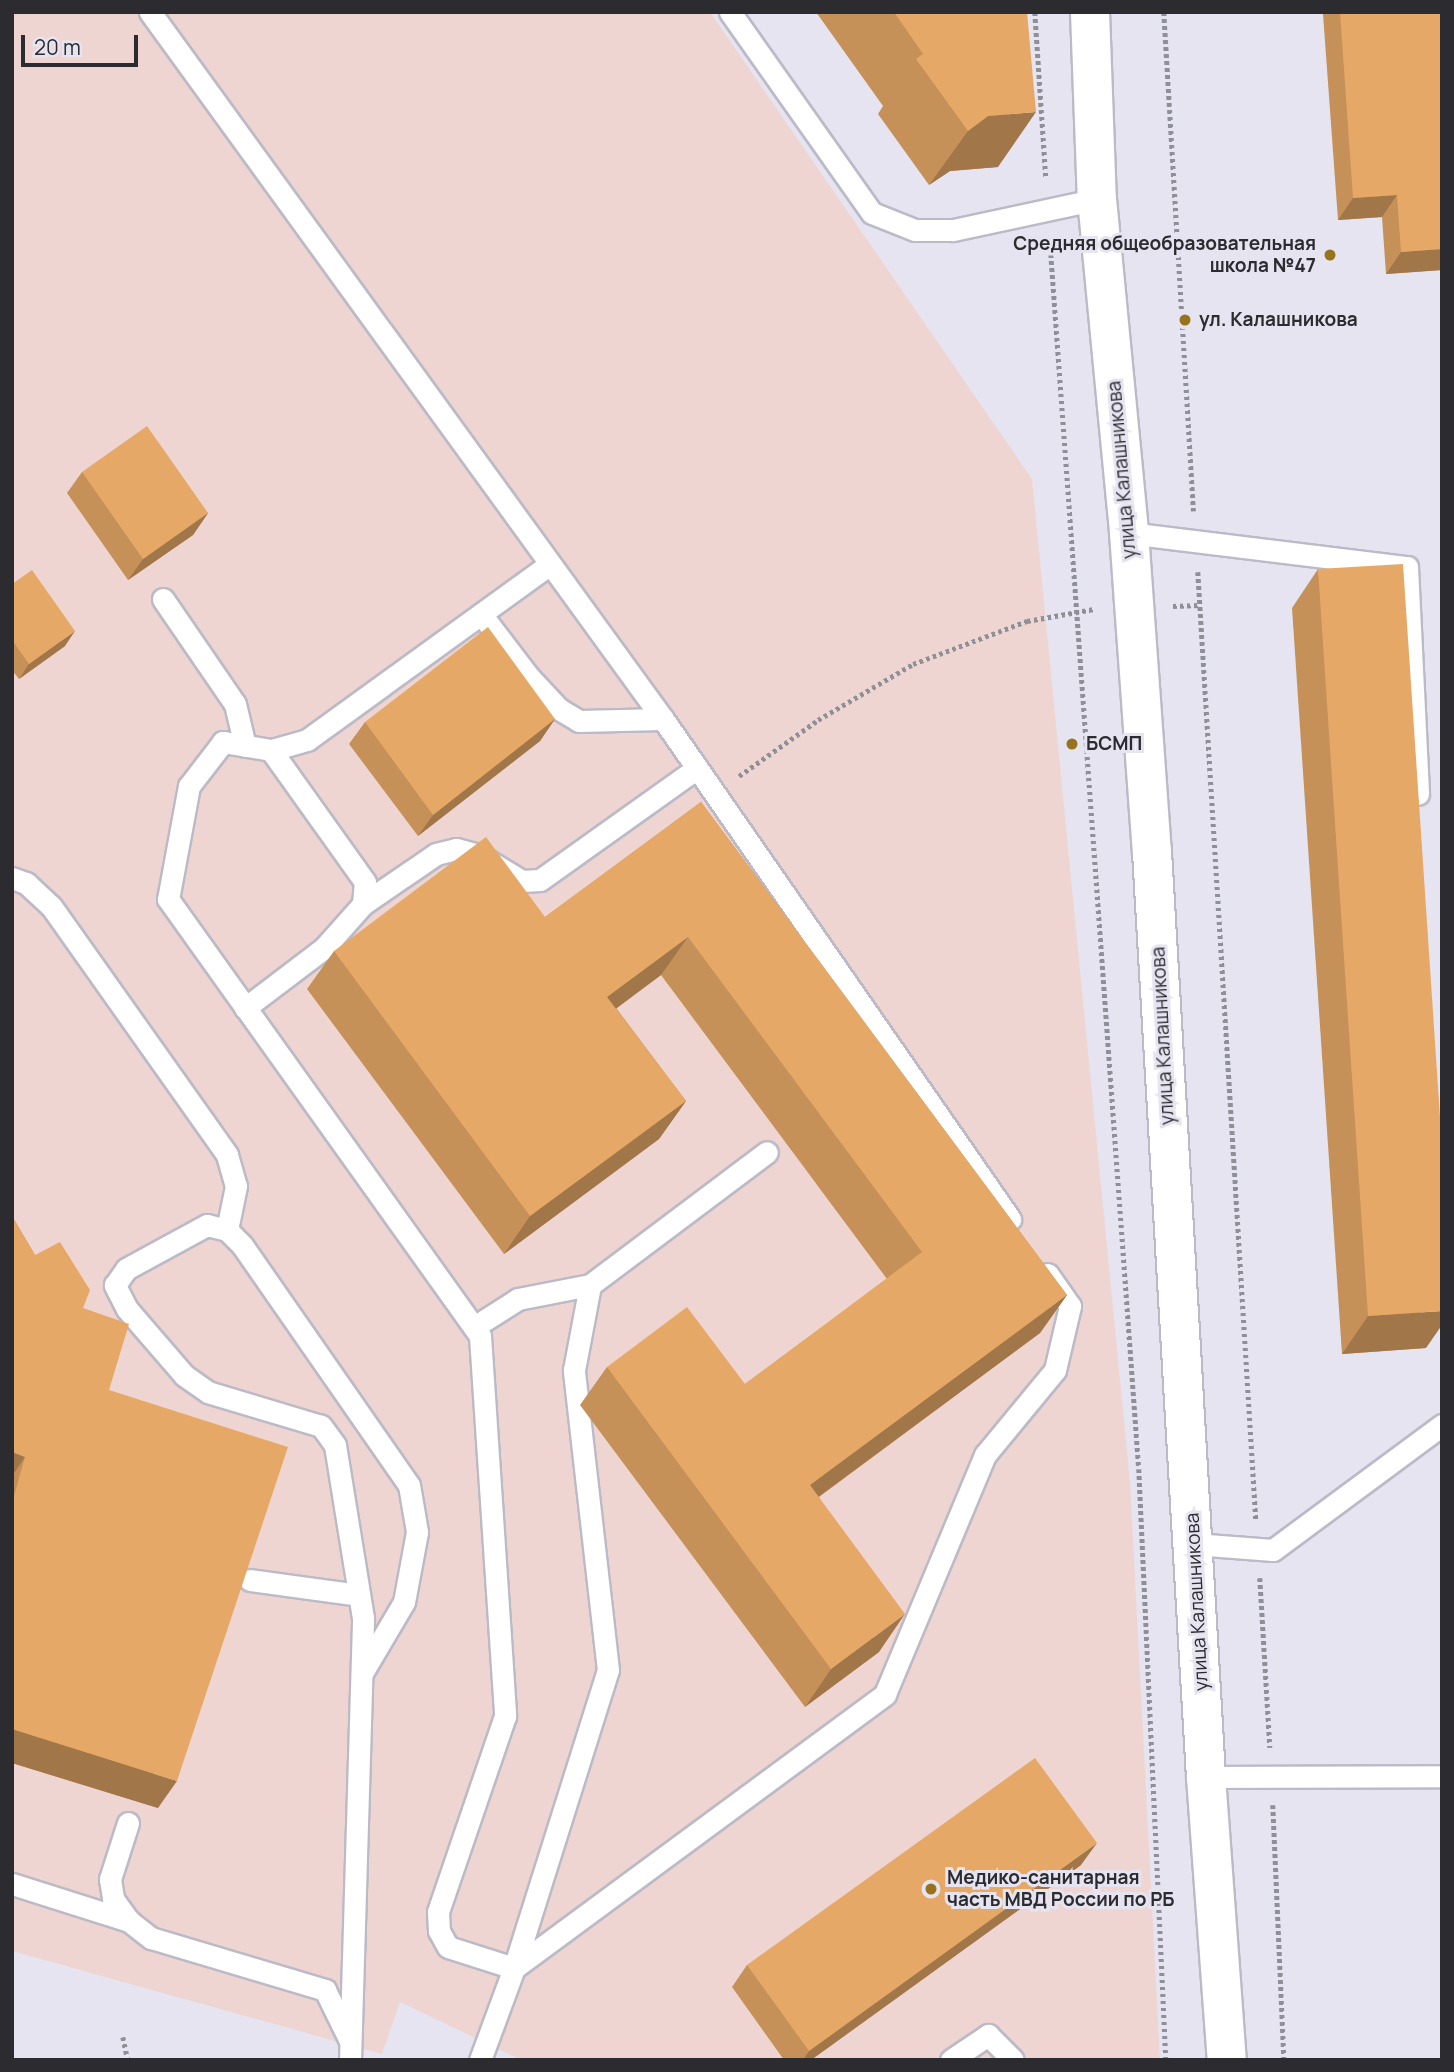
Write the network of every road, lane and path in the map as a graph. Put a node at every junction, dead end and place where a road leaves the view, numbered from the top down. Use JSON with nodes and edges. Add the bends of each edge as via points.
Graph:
{"nodes":[{"id":1,"x":150,"y":12,"type":"edge"},
{"id":2,"x":730,"y":12,"type":"edge"},
{"id":3,"x":1035,"y":12,"type":"edge"},
{"id":4,"x":1090,"y":12,"type":"edge"},
{"id":5,"x":1164,"y":12,"type":"edge"},
{"id":6,"x":1097,"y":199,"type":"junction"},
{"id":7,"x":1048,"y":210,"type":"junction"},
{"id":8,"x":1129,"y":533,"type":"junction"},
{"id":9,"x":1196,"y":542,"type":"junction"},
{"id":10,"x":550,"y":564,"type":"junction"},
{"id":11,"x":163,"y":599,"type":"dead end"},
{"id":12,"x":1076,"y":609,"type":"junction"},
{"id":13,"x":481,"y":614,"type":"junction"},
{"id":14,"x":663,"y":719,"type":"junction"},
{"id":15,"x":245,"y":746,"type":"junction"},
{"id":16,"x":271,"y":750,"type":"junction"},
{"id":17,"x":697,"y":768,"type":"junction"},
{"id":18,"x":714,"y":793,"type":"junction"},
{"id":19,"x":1419,"y":815,"type":"edge"},
{"id":20,"x":12,"y":878,"type":"edge"},
{"id":21,"x":363,"y":904,"type":"junction"},
{"id":22,"x":245,"y":1008,"type":"junction"},
{"id":23,"x":767,"y":1152,"type":"dead end"},
{"id":24,"x":227,"y":1230,"type":"junction"},
{"id":25,"x":1023,"y":1238,"type":"edge"},
{"id":26,"x":1039,"y":1261,"type":"edge"},
{"id":27,"x":590,"y":1285,"type":"junction"},
{"id":28,"x":474,"y":1327,"type":"junction"},
{"id":29,"x":360,"y":1414,"type":"junction"},
{"id":30,"x":1442,"y":1426,"type":"edge"},
{"id":31,"x":328,"y":1436,"type":"junction"},
{"id":32,"x":1194,"y":1544,"type":"junction"},
{"id":33,"x":1258,"y":1549,"type":"junction"},
{"id":34,"x":250,"y":1580,"type":"edge"},
{"id":35,"x":359,"y":1595,"type":"junction"},
{"id":36,"x":362,"y":1672,"type":"junction"},
{"id":37,"x":1272,"y":1775,"type":"junction"},
{"id":38,"x":1442,"y":1776,"type":"edge"},
{"id":39,"x":1206,"y":1777,"type":"junction"},
{"id":40,"x":128,"y":1823,"type":"dead end"},
{"id":41,"x":12,"y":1884,"type":"edge"},
{"id":42,"x":129,"y":1922,"type":"junction"},
{"id":43,"x":514,"y":1968,"type":"junction"},
{"id":44,"x":123,"y":2037,"type":"dead end"},
{"id":45,"x":351,"y":2053,"type":"edge"},
{"id":46,"x":128,"y":2060,"type":"edge"},
{"id":47,"x":480,"y":2060,"type":"edge"},
{"id":48,"x":951,"y":2060,"type":"edge"},
{"id":49,"x":1013,"y":2060,"type":"edge"},
{"id":50,"x":1166,"y":2060,"type":"edge"},
{"id":51,"x":1227,"y":2060,"type":"edge"},
{"id":52,"x":1284,"y":2060,"type":"edge"}],
"edges":[{"from":1,"to":10,"type":"lane"},
{"from":2,"to":7,"type":"lane","via":[[873,213],[915,230],[953,230]]},
{"from":3,"to":7,"type":"path"},
{"from":4,"to":6,"type":"main road","name":"улица Калашникова"},
{"from":5,"to":9,"type":"path"},
{"from":6,"to":7,"type":"lane"},
{"from":6,"to":8,"type":"main road","name":"улица Калашникова"},
{"from":7,"to":12,"type":"path"},
{"from":8,"to":9,"type":"lane"},
{"from":8,"to":32,"type":"main road","name":"улица Калашникова"},
{"from":9,"to":19,"type":"lane","via":[[1407,567]]},
{"from":9,"to":33,"type":"path"},
{"from":10,"to":13,"type":"lane"},
{"from":10,"to":14,"type":"lane"},
{"from":11,"to":15,"type":"lane","via":[[235,704]]},
{"from":12,"to":18,"type":"path","via":[[1027,621],[913,664],[818,720]]},
{"from":12,"to":50,"type":"path","via":[[1139,1469]]},
{"from":13,"to":14,"type":"lane","via":[[528,677],[559,709],[579,721]]},
{"from":13,"to":16,"type":"lane","via":[[307,740]]},
{"from":14,"to":17,"type":"lane"},
{"from":15,"to":16,"type":"lane"},
{"from":15,"to":22,"type":"lane","via":[[223,742],[189,786],[168,899]]},
{"from":16,"to":21,"type":"lane","via":[[365,882]]},
{"from":17,"to":18,"type":"lane"},
{"from":17,"to":21,"type":"lane","via":[[540,880],[522,881],[480,855],[456,849],[436,854]]},
{"from":18,"to":25,"type":"lane"},
{"from":20,"to":24,"type":"lane","via":[[26,883],[51,906],[227,1155],[236,1186]]},
{"from":21,"to":22,"type":"lane","via":[[324,947]]},
{"from":22,"to":28,"type":"lane"},
{"from":23,"to":27,"type":"lane"},
{"from":24,"to":29,"type":"lane"},
{"from":24,"to":31,"type":"lane","via":[[207,1225],[126,1269],[115,1285],[127,1309],[184,1375],[208,1392],[321,1426]]},
{"from":26,"to":43,"type":"lane","via":[[1070,1306],[1055,1370],[985,1455],[885,1694]]},
{"from":27,"to":28,"type":"lane","via":[[518,1299]]},
{"from":27,"to":43,"type":"lane","via":[[574,1370],[608,1670]]},
{"from":28,"to":43,"type":"lane","via":[[480,1336],[505,1716],[438,1912],[439,1931],[448,1947]]},
{"from":29,"to":31,"type":"lane"},
{"from":29,"to":36,"type":"lane","via":[[409,1485],[417,1532],[404,1602]]},
{"from":30,"to":33,"type":"lane","via":[[1273,1550]]},
{"from":31,"to":35,"type":"lane","via":[[335,1445]]},
{"from":32,"to":33,"type":"lane"},
{"from":32,"to":39,"type":"main road","name":"улица Калашникова"},
{"from":33,"to":37,"type":"path"},
{"from":34,"to":35,"type":"lane"},
{"from":35,"to":36,"type":"lane"},
{"from":36,"to":45,"type":"lane"},
{"from":37,"to":38,"type":"lane"},
{"from":37,"to":39,"type":"lane"},
{"from":37,"to":52,"type":"path"},
{"from":39,"to":51,"type":"main road","name":"улица Калашникова"},
{"from":40,"to":42,"type":"lane","via":[[110,1880],[113,1899]]},
{"from":41,"to":42,"type":"lane"},
{"from":42,"to":45,"type":"lane","via":[[151,1938],[325,1990]]},
{"from":43,"to":47,"type":"lane"},
{"from":44,"to":46,"type":"path"},
{"from":48,"to":49,"type":"lane","via":[[988,2035]]}]}
